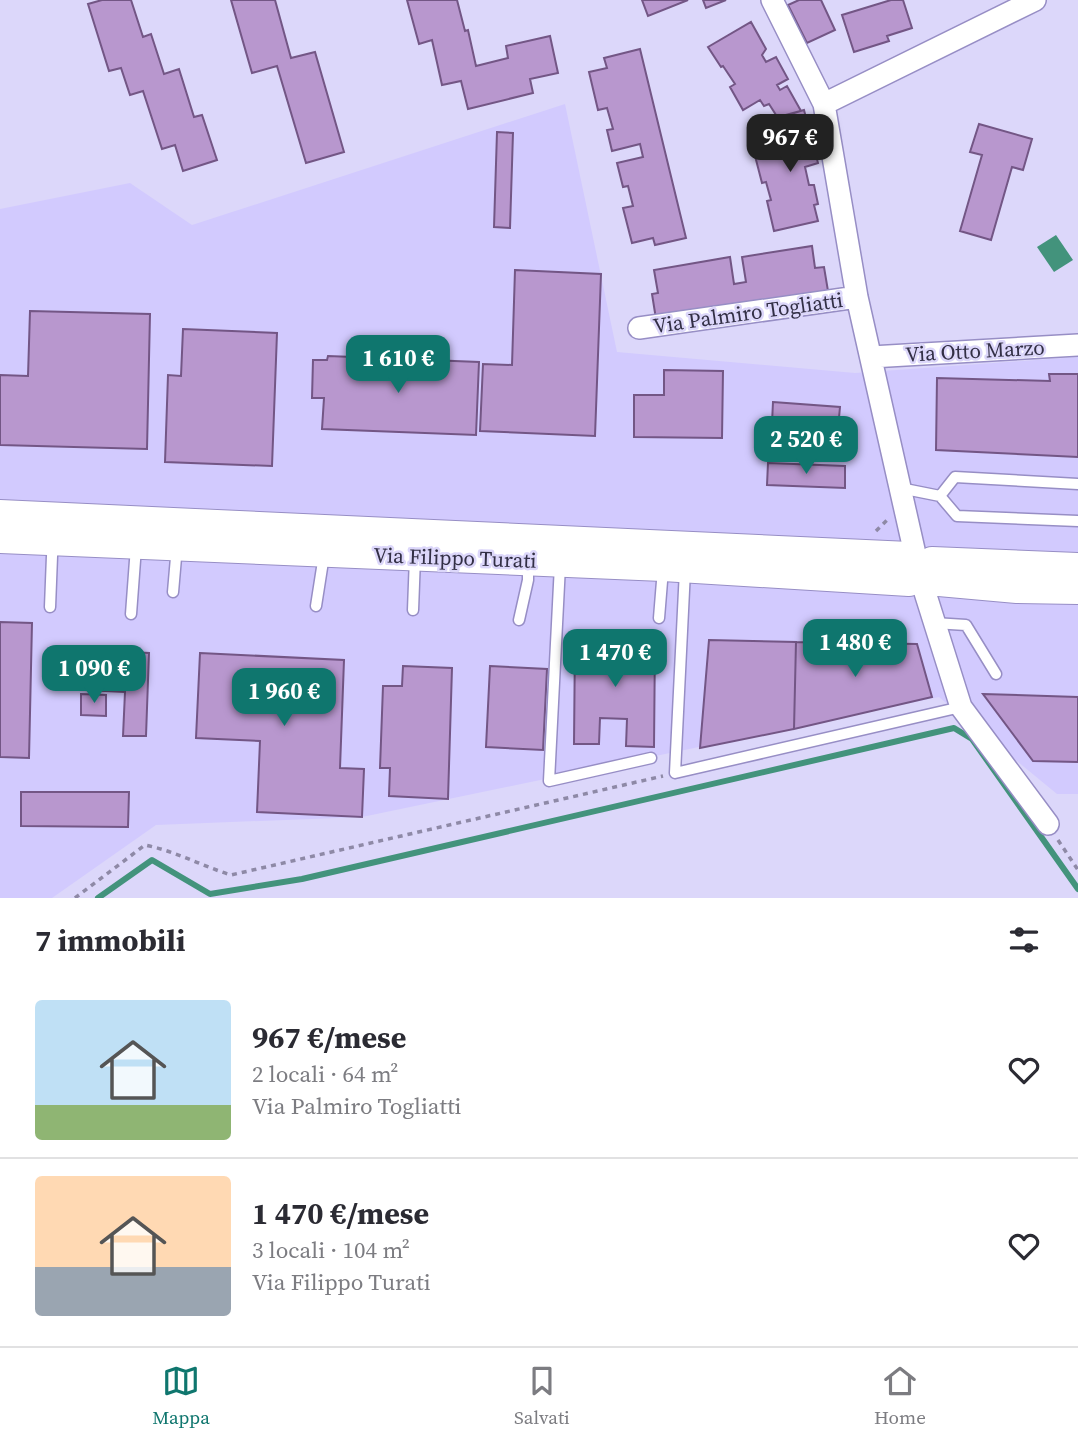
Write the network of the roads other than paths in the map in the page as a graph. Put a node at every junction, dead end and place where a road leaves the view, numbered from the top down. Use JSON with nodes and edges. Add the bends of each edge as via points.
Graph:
{"nodes":[{"id":1,"x":772,"y":0,"type":"edge"},
{"id":2,"x":1035,"y":0,"type":"edge"},
{"id":3,"x":824,"y":104,"type":"junction"},
{"id":4,"x":857,"y":297,"type":"junction"},
{"id":5,"x":639,"y":328,"type":"dead end"},
{"id":6,"x":1078,"y":345,"type":"edge"},
{"id":7,"x":871,"y":357,"type":"junction"},
{"id":8,"x":1078,"y":484,"type":"edge"},
{"id":9,"x":900,"y":488,"type":"junction"},
{"id":10,"x":940,"y":496,"type":"junction"},
{"id":11,"x":0,"y":515,"type":"edge"},
{"id":12,"x":1078,"y":521,"type":"edge"},
{"id":13,"x":0,"y":538,"type":"edge"},
{"id":14,"x":55,"y":540,"type":"junction"},
{"id":15,"x":136,"y":544,"type":"junction"},
{"id":16,"x":177,"y":545,"type":"junction"},
{"id":17,"x":325,"y":553,"type":"junction"},
{"id":18,"x":415,"y":557,"type":"junction"},
{"id":19,"x":528,"y":561,"type":"junction"},
{"id":20,"x":560,"y":562,"type":"junction"},
{"id":21,"x":674,"y":567,"type":"junction"},
{"id":22,"x":1078,"y":568,"type":"edge"},
{"id":23,"x":919,"y":570,"type":"junction"},
{"id":24,"x":1078,"y":589,"type":"edge"},
{"id":25,"x":173,"y":592,"type":"dead end"},
{"id":26,"x":316,"y":606,"type":"dead end"},
{"id":27,"x":50,"y":607,"type":"dead end"},
{"id":28,"x":413,"y":610,"type":"dead end"},
{"id":29,"x":131,"y":614,"type":"dead end"},
{"id":30,"x":659,"y":618,"type":"dead end"},
{"id":31,"x":519,"y":620,"type":"dead end"},
{"id":32,"x":934,"y":623,"type":"junction"},
{"id":33,"x":996,"y":674,"type":"dead end"},
{"id":34,"x":961,"y":707,"type":"junction"},
{"id":35,"x":651,"y":758,"type":"dead end"},
{"id":36,"x":1048,"y":824,"type":"road end"}],
"edges":[{"from":1,"to":3,"type":"street","name":"Via Palmiro Togliatti"},
{"from":2,"to":3,"type":"street"},
{"from":3,"to":4,"type":"street","name":"Via Palmiro Togliatti"},
{"from":4,"to":5,"type":"street","name":"Via Palmiro Togliatti"},
{"from":4,"to":7,"type":"street","name":"Via Palmiro Togliatti"},
{"from":6,"to":7,"type":"street","name":"Via Otto Marzo"},
{"from":7,"to":9,"type":"street","name":"Via Palmiro Togliatti"},
{"from":8,"to":10,"type":"lane","via":[[955,477]]},
{"from":9,"to":10,"type":"lane"},
{"from":9,"to":23,"type":"street","name":"Via Palmiro Togliatti"},
{"from":10,"to":12,"type":"lane","via":[[957,516]]},
{"from":11,"to":23,"type":"main road","name":"Via Filippo Turati"},
{"from":13,"to":14,"type":"main road","name":"Via Filippo Turati"},
{"from":14,"to":15,"type":"main road","name":"Via Filippo Turati"},
{"from":14,"to":27,"type":"lane"},
{"from":15,"to":16,"type":"main road","name":"Via Filippo Turati"},
{"from":15,"to":29,"type":"lane"},
{"from":16,"to":17,"type":"main road","name":"Via Filippo Turati"},
{"from":16,"to":25,"type":"lane"},
{"from":17,"to":18,"type":"main road","name":"Via Filippo Turati"},
{"from":17,"to":26,"type":"lane"},
{"from":18,"to":19,"type":"main road","name":"Via Filippo Turati"},
{"from":18,"to":28,"type":"lane"},
{"from":19,"to":20,"type":"main road","name":"Via Filippo Turati"},
{"from":19,"to":31,"type":"lane"},
{"from":20,"to":21,"type":"main road","name":"Via Filippo Turati"},
{"from":20,"to":35,"type":"lane","via":[[549,781]]},
{"from":21,"to":23,"type":"main road","name":"Via Filippo Turati"},
{"from":21,"to":30,"type":"lane"},
{"from":21,"to":34,"type":"lane","via":[[675,773]]},
{"from":22,"to":23,"type":"main road","name":"Via Filippo Turati"},
{"from":23,"to":24,"type":"main road","name":"Via Filippo Turati","via":[[1017,588]]},
{"from":23,"to":32,"type":"street","name":"Via Palmiro Togliatti"},
{"from":32,"to":33,"type":"lane","via":[[966,625]]},
{"from":32,"to":34,"type":"street","name":"Via Palmiro Togliatti"},
{"from":34,"to":36,"type":"street","name":"Via Palmiro Togliatti"}]}
